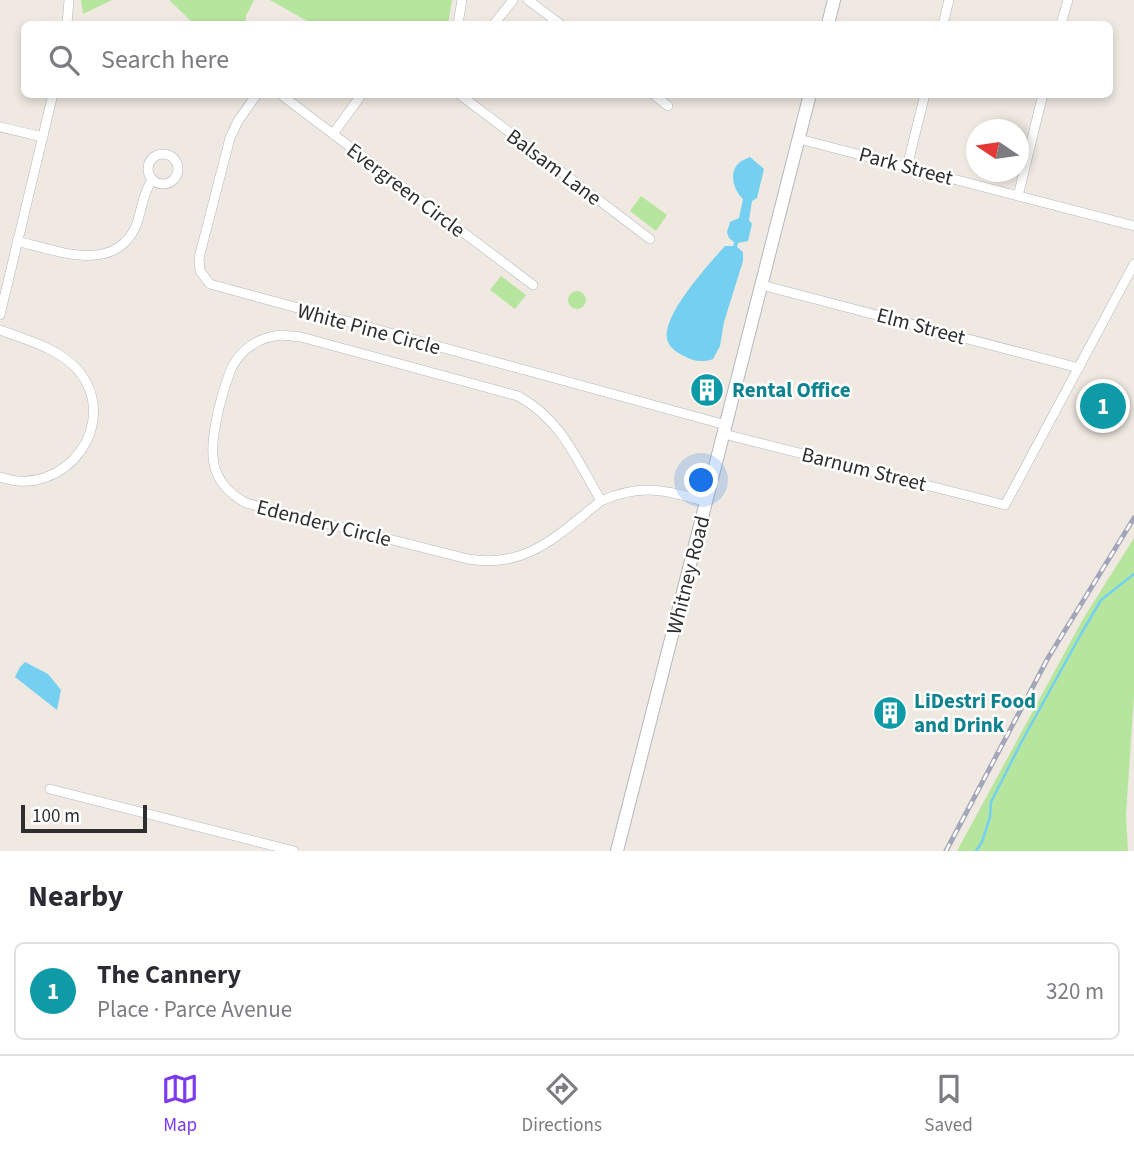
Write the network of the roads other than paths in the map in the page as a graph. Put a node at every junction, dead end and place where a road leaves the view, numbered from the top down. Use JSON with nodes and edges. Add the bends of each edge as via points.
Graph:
{"nodes":[{"id":1,"x":69,"y":0,"type":"edge"},
{"id":2,"x":462,"y":0,"type":"edge"},
{"id":3,"x":513,"y":0,"type":"edge"},
{"id":4,"x":528,"y":0,"type":"edge"},
{"id":5,"x":834,"y":0,"type":"edge"},
{"id":6,"x":950,"y":0,"type":"edge"},
{"id":7,"x":1068,"y":0,"type":"edge"},
{"id":8,"x":67,"y":21,"type":"edge"},
{"id":9,"x":458,"y":21,"type":"edge"},
{"id":10,"x":497,"y":21,"type":"edge"},
{"id":11,"x":556,"y":21,"type":"edge"},
{"id":12,"x":829,"y":21,"type":"edge"},
{"id":13,"x":944,"y":21,"type":"edge"},
{"id":14,"x":1062,"y":21,"type":"edge"},
{"id":15,"x":52,"y":98,"type":"edge"},
{"id":16,"x":254,"y":98,"type":"edge"},
{"id":17,"x":285,"y":98,"type":"edge"},
{"id":18,"x":359,"y":98,"type":"edge"},
{"id":19,"x":464,"y":98,"type":"edge"},
{"id":20,"x":658,"y":98,"type":"edge"},
{"id":21,"x":809,"y":98,"type":"edge"},
{"id":22,"x":924,"y":98,"type":"edge"},
{"id":23,"x":1043,"y":98,"type":"edge"},
{"id":24,"x":668,"y":106,"type":"dead end"},
{"id":25,"x":0,"y":127,"type":"edge"},
{"id":26,"x":333,"y":134,"type":"junction"},
{"id":27,"x":43,"y":137,"type":"junction"},
{"id":28,"x":799,"y":139,"type":"junction"},
{"id":29,"x":907,"y":167,"type":"junction"},
{"id":30,"x":152,"y":180,"type":"dead end"},
{"id":31,"x":1018,"y":196,"type":"junction"},
{"id":32,"x":1134,"y":226,"type":"edge"},
{"id":33,"x":650,"y":239,"type":"dead end"},
{"id":34,"x":17,"y":241,"type":"junction"},
{"id":35,"x":1134,"y":264,"type":"edge"},
{"id":36,"x":533,"y":285,"type":"dead end"},
{"id":37,"x":762,"y":285,"type":"junction"},
{"id":38,"x":0,"y":315,"type":"edge"},
{"id":39,"x":0,"y":330,"type":"edge"},
{"id":40,"x":1079,"y":368,"type":"junction"},
{"id":41,"x":725,"y":430,"type":"junction"},
{"id":42,"x":0,"y":477,"type":"edge"},
{"id":43,"x":601,"y":501,"type":"junction"},
{"id":44,"x":707,"y":502,"type":"junction"},
{"id":45,"x":50,"y":789,"type":"dead end"},
{"id":46,"x":295,"y":851,"type":"edge"},
{"id":47,"x":617,"y":851,"type":"edge"}],
"edges":[{"from":1,"to":8,"type":"street"},
{"from":2,"to":9,"type":"street"},
{"from":3,"to":10,"type":"street"},
{"from":4,"to":11,"type":"street"},
{"from":5,"to":12,"type":"main road"},
{"from":6,"to":13,"type":"street"},
{"from":7,"to":14,"type":"street"},
{"from":15,"to":27,"type":"street"},
{"from":16,"to":41,"type":"street","name":"White Pine Circle","via":[[230,138],[200,251],[200,271],[210,284]]},
{"from":17,"to":26,"type":"street","name":"Evergreen Circle"},
{"from":18,"to":26,"type":"street"},
{"from":19,"to":33,"type":"street","name":"Balsam Lane"},
{"from":20,"to":24,"type":"street"},
{"from":21,"to":28,"type":"main road","name":"Whitney Road"},
{"from":22,"to":29,"type":"street"},
{"from":23,"to":31,"type":"street"},
{"from":25,"to":27,"type":"street"},
{"from":26,"to":36,"type":"street","name":"Evergreen Circle"},
{"from":27,"to":34,"type":"street"},
{"from":28,"to":29,"type":"street","name":"Park Street"},
{"from":28,"to":37,"type":"main road","name":"Whitney Road"},
{"from":29,"to":31,"type":"street","name":"Park Street"},
{"from":30,"to":34,"type":"street","via":[[134,230],[114,250],[86,256]]},
{"from":31,"to":32,"type":"street","name":"Park Street"},
{"from":34,"to":38,"type":"street"},
{"from":35,"to":40,"type":"street"},
{"from":37,"to":40,"type":"street","name":"Elm Street"},
{"from":37,"to":41,"type":"main road","name":"Whitney Road"},
{"from":39,"to":42,"type":"street","via":[[71,363],[88,387],[93,410],[86,444],[68,466],[34,481]]},
{"from":40,"to":41,"type":"street","name":"Barnum Street","via":[[1004,505]]},
{"from":41,"to":44,"type":"main road","name":"Whitney Road"},
{"from":43,"to":43,"type":"street","name":"Edendery Circle","via":[[555,424],[519,396],[291,335],[262,339],[238,356],[228,375],[211,444],[218,477],[246,503],[480,561],[512,559],[532,551]]},
{"from":43,"to":44,"type":"street","name":"Edendery Circle","via":[[646,488]]},
{"from":44,"to":47,"type":"main road","name":"Whitney Road"},
{"from":45,"to":46,"type":"street"}]}
